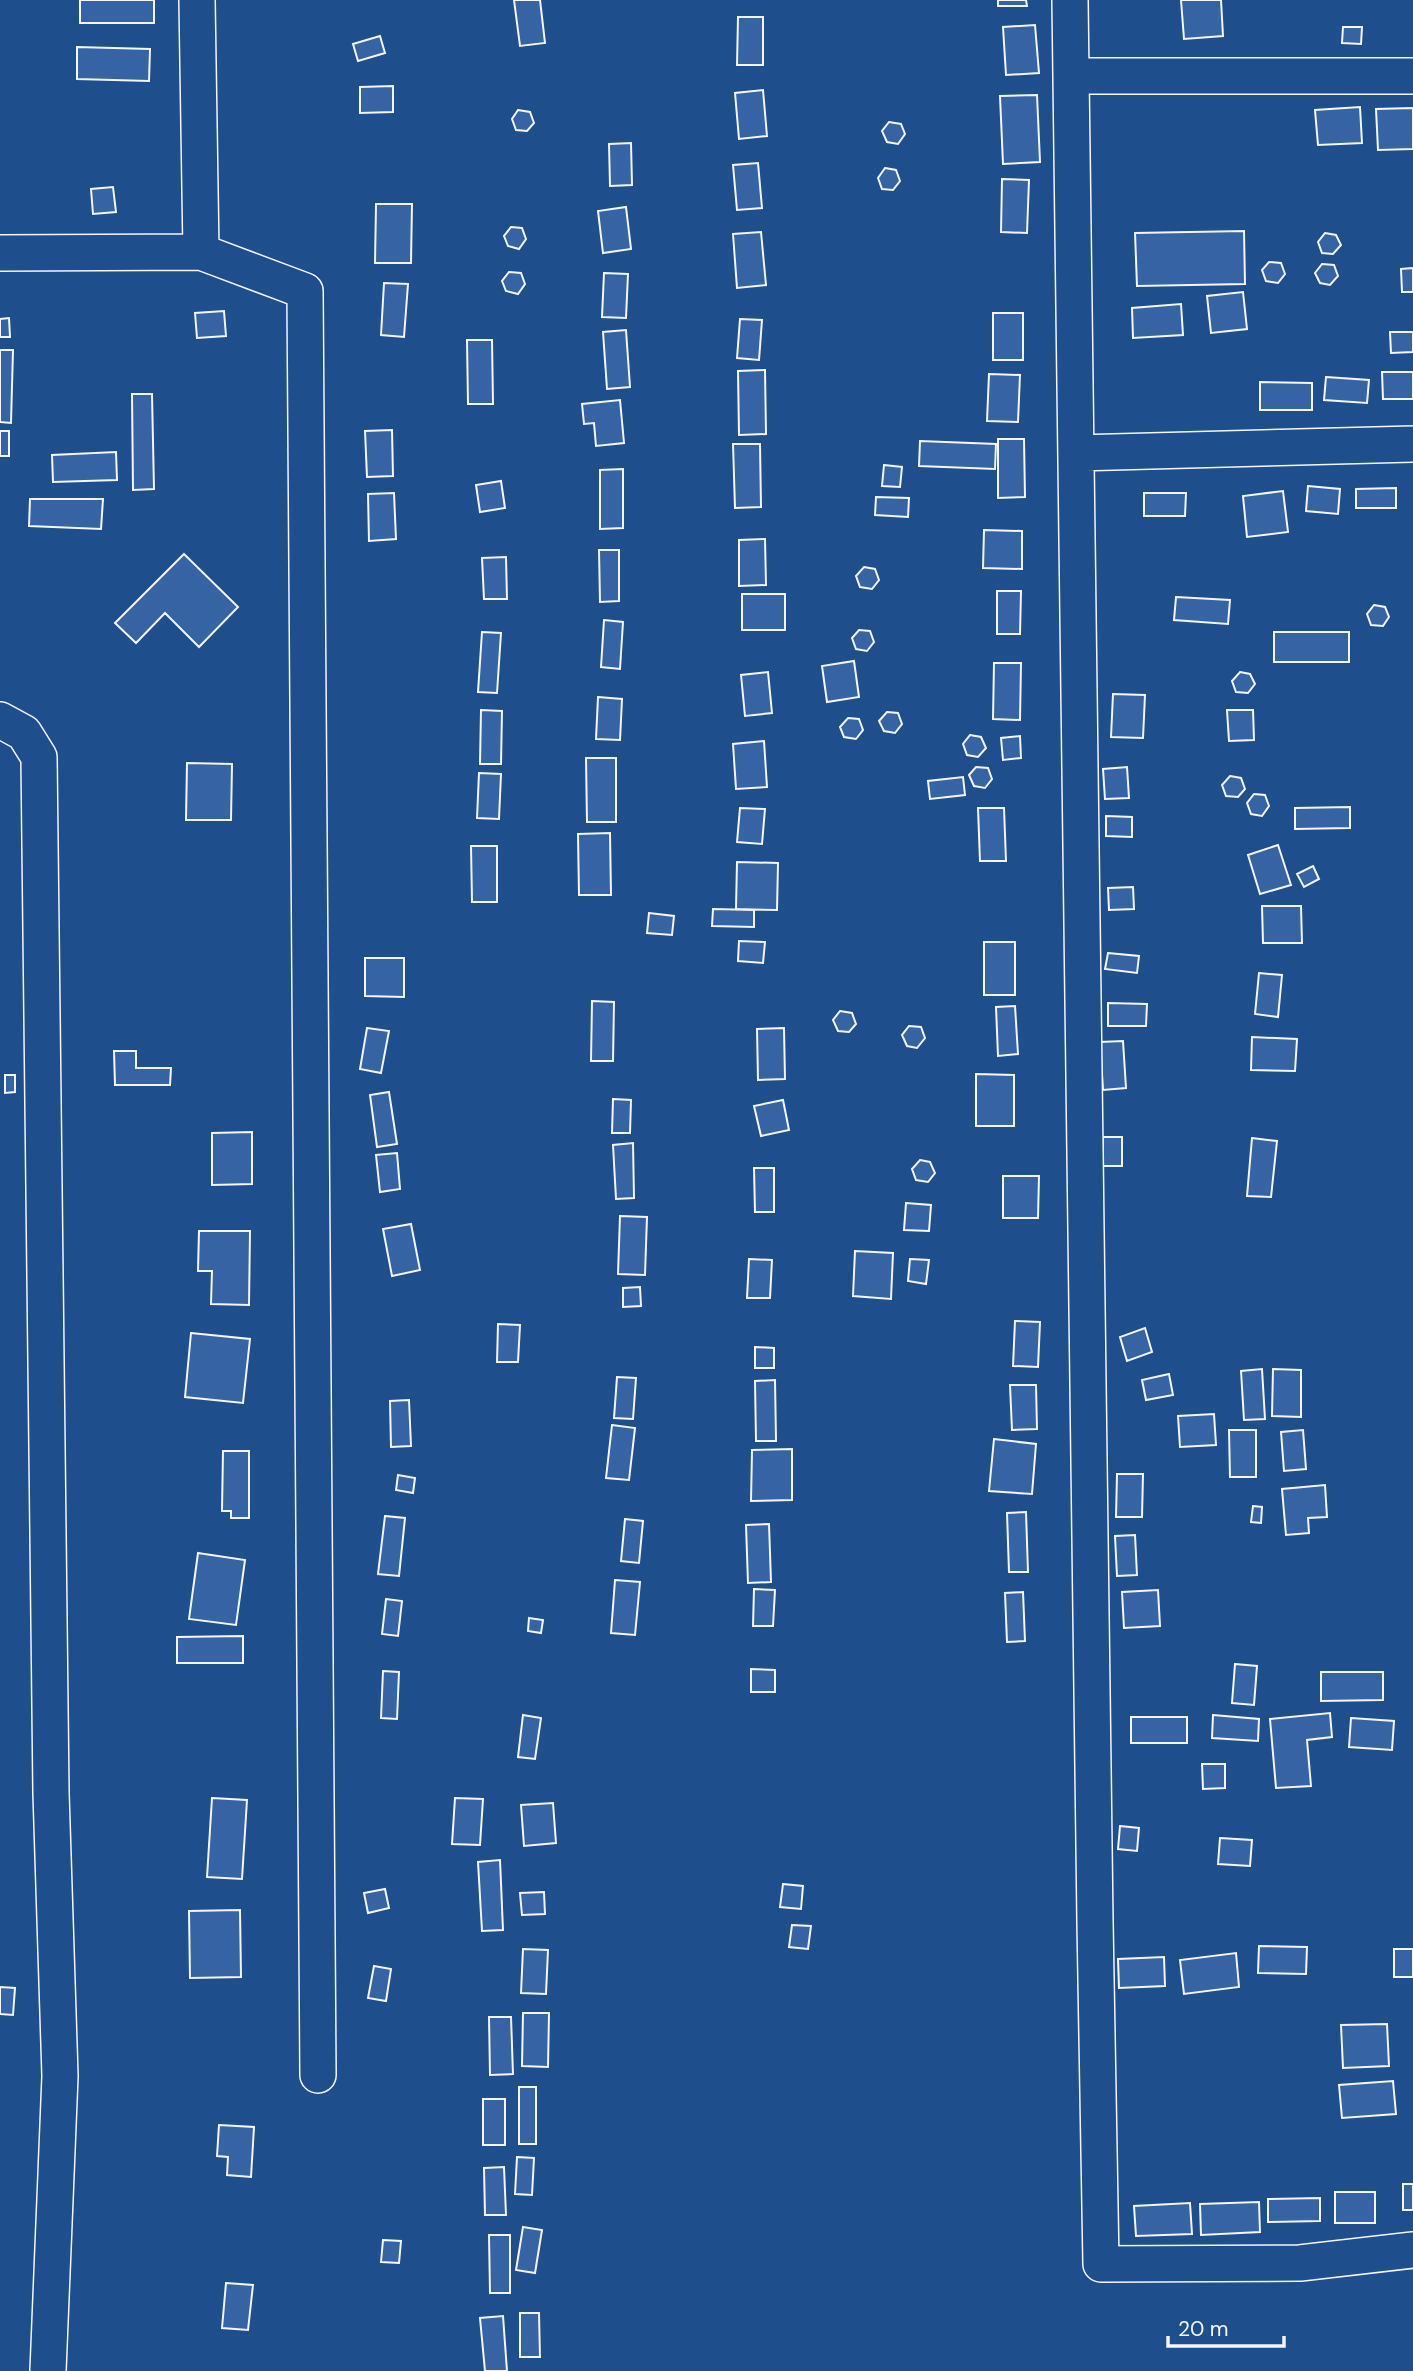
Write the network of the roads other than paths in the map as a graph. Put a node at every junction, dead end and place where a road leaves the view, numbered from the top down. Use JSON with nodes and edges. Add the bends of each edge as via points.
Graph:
{"nodes":[{"id":1,"x":197,"y":0,"type":"edge"},
{"id":2,"x":1070,"y":0,"type":"edge"},
{"id":3,"x":1071,"y":76,"type":"junction"},
{"id":4,"x":1413,"y":76,"type":"edge"},
{"id":5,"x":201,"y":252,"type":"junction"},
{"id":6,"x":0,"y":253,"type":"edge"},
{"id":7,"x":1413,"y":443,"type":"edge"},
{"id":8,"x":1076,"y":453,"type":"junction"},
{"id":9,"x":0,"y":720,"type":"edge"},
{"id":10,"x":318,"y":2075,"type":"dead end"},
{"id":11,"x":1413,"y":2250,"type":"edge"},
{"id":12,"x":48,"y":2371,"type":"edge"}],
"edges":[{"from":1,"to":5,"type":"street"},
{"from":2,"to":3,"type":"street"},
{"from":3,"to":4,"type":"street"},
{"from":3,"to":8,"type":"street"},
{"from":5,"to":6,"type":"street"},
{"from":5,"to":10,"type":"street","via":[[305,291]]},
{"from":7,"to":8,"type":"street"},
{"from":8,"to":11,"type":"street","via":[[1101,2264],[1300,2263]]},
{"from":9,"to":12,"type":"street","via":[[24,733],[39,757],[51,1793],[60,2076]]}]}
